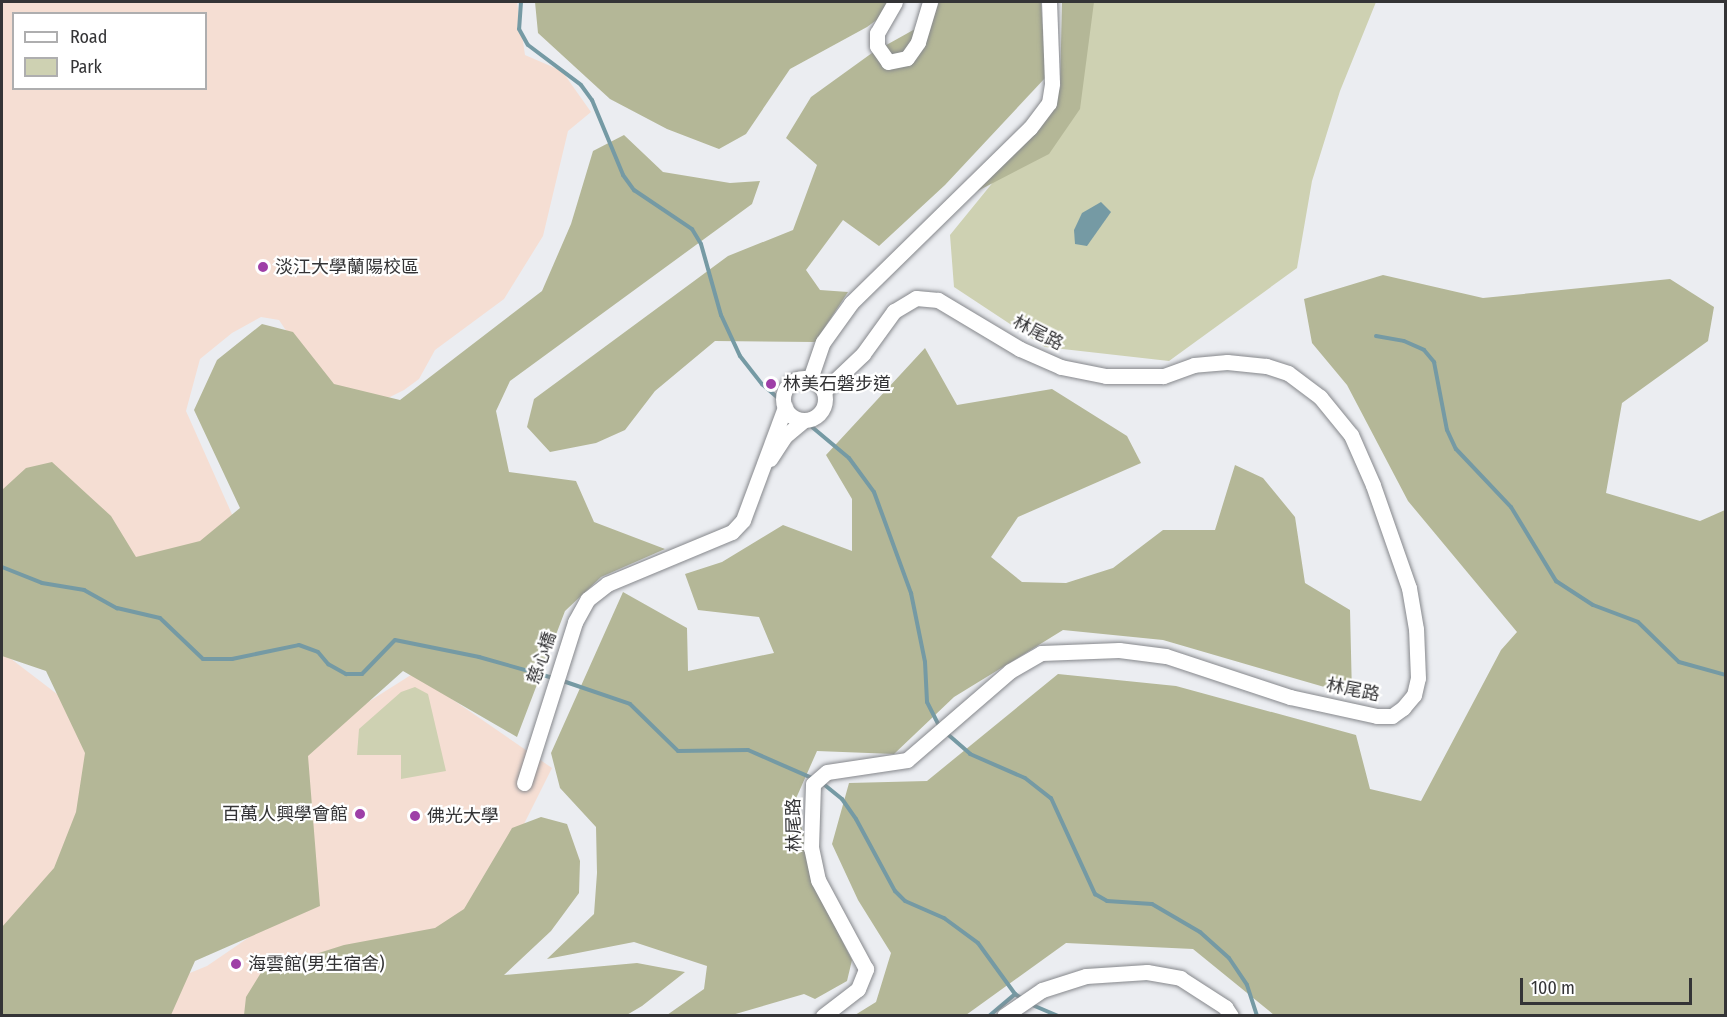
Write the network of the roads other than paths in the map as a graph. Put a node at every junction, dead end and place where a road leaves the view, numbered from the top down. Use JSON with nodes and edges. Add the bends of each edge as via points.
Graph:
{"nodes":[{"id":1,"x":895,"y":2,"type":"edge"},
{"id":2,"x":930,"y":2,"type":"edge"},
{"id":3,"x":1049,"y":2,"type":"edge"},
{"id":4,"x":810,"y":379,"type":"junction"},
{"id":5,"x":824,"y":391,"type":"junction"},
{"id":6,"x":785,"y":407,"type":"junction"},
{"id":7,"x":803,"y":421,"type":"junction"},
{"id":8,"x":763,"y":470,"type":"junction"},
{"id":9,"x":524,"y":783,"type":"dead end"},
{"id":10,"x":823,"y":1016,"type":"edge"},
{"id":11,"x":1004,"y":1016,"type":"edge"},
{"id":12,"x":1231,"y":1016,"type":"edge"}],
"edges":[{"from":1,"to":2,"type":"street","via":[[877,33],[877,46],[888,62],[907,58],[918,42]]},
{"from":3,"to":4,"type":"street","via":[[1049,103],[1030,128],[851,303],[823,342]]},
{"from":4,"to":5,"type":"street"},
{"from":4,"to":6,"type":"street","via":[[790,383],[784,394]]},
{"from":5,"to":7,"type":"street","via":[[822,412]]},
{"from":5,"to":10,"type":"street","name":"林尾路","via":[[863,354],[894,311],[916,298],[938,300],[1020,349],[1061,367],[1106,376],[1163,376],[1194,365],[1227,362],[1288,373],[1320,397],[1351,435],[1373,485],[1409,588],[1418,678],[1414,695],[1403,708],[1392,716],[1377,716],[1290,697],[1166,656],[1119,650],[1041,653],[1010,670],[908,760],[827,772],[813,784],[811,848],[818,880],[866,969],[858,989]]},
{"from":6,"to":7,"type":"street","via":[[792,417]]},
{"from":6,"to":8,"type":"street","via":[[766,450]]},
{"from":7,"to":8,"type":"street","via":[[785,436]]},
{"from":8,"to":9,"type":"street","name":"慈心橋","via":[[743,520],[732,532],[607,584],[588,599],[575,622]]},
{"from":11,"to":12,"type":"street","via":[[1042,990],[1086,976],[1147,972],[1180,978],[1225,1007]]}]}
